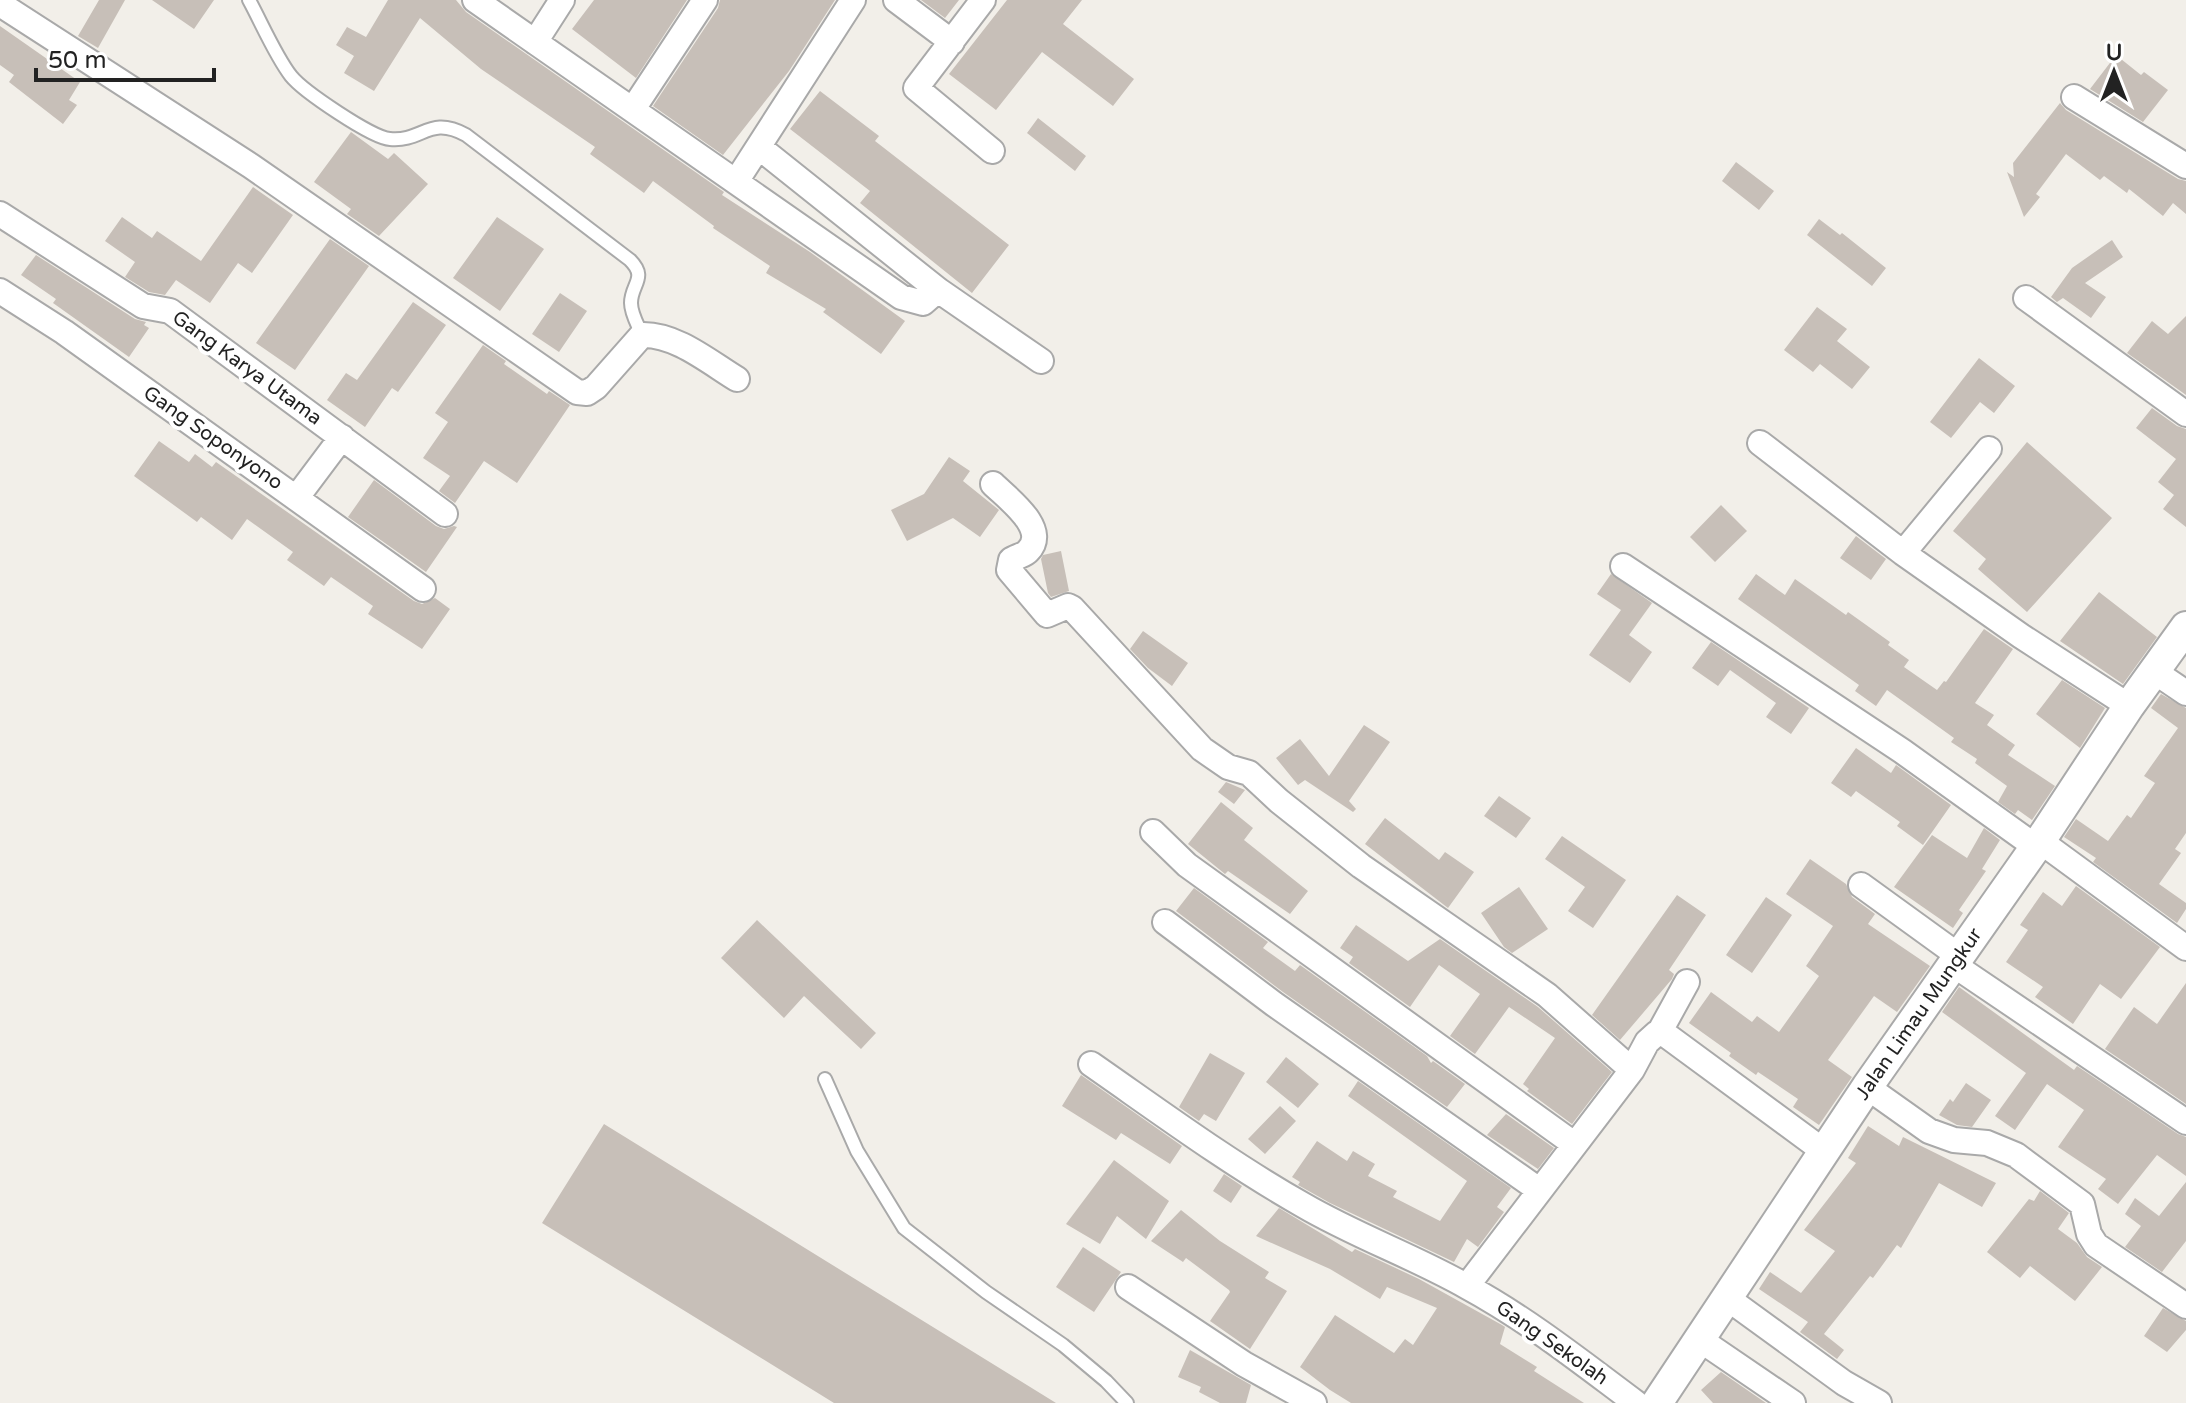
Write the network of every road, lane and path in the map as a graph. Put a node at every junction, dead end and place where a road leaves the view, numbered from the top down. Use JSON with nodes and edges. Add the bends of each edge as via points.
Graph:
{"nodes":[{"id":1,"x":249,"y":0,"type":"edge"},
{"id":2,"x":475,"y":0,"type":"edge"},
{"id":3,"x":562,"y":0,"type":"edge"},
{"id":4,"x":705,"y":0,"type":"edge"},
{"id":5,"x":853,"y":0,"type":"edge"},
{"id":6,"x":896,"y":0,"type":"edge"},
{"id":7,"x":983,"y":0,"type":"edge"},
{"id":8,"x":0,"y":4,"type":"edge"},
{"id":9,"x":535,"y":42,"type":"junction"},
{"id":10,"x":952,"y":42,"type":"junction"},
{"id":11,"x":2074,"y":97,"type":"dead end"},
{"id":12,"x":633,"y":109,"type":"junction"},
{"id":13,"x":760,"y":148,"type":"junction"},
{"id":14,"x":992,"y":151,"type":"dead end"},
{"id":15,"x":2186,"y":166,"type":"edge"},
{"id":16,"x":737,"y":180,"type":"junction"},
{"id":17,"x":0,"y":214,"type":"edge"},
{"id":18,"x":938,"y":290,"type":"junction"},
{"id":19,"x":0,"y":291,"type":"edge"},
{"id":20,"x":2026,"y":298,"type":"dead end"},
{"id":21,"x":642,"y":335,"type":"junction"},
{"id":22,"x":1041,"y":361,"type":"dead end"},
{"id":23,"x":737,"y":379,"type":"dead end"},
{"id":24,"x":2186,"y":414,"type":"edge"},
{"id":25,"x":342,"y":437,"type":"junction"},
{"id":26,"x":1760,"y":443,"type":"dead end"},
{"id":27,"x":1989,"y":449,"type":"dead end"},
{"id":28,"x":993,"y":484,"type":"dead end"},
{"id":29,"x":297,"y":497,"type":"junction"},
{"id":30,"x":445,"y":514,"type":"dead end"},
{"id":31,"x":1903,"y":553,"type":"junction"},
{"id":32,"x":1623,"y":566,"type":"dead end"},
{"id":33,"x":423,"y":589,"type":"dead end"},
{"id":34,"x":2186,"y":627,"type":"edge"},
{"id":35,"x":2155,"y":672,"type":"junction"},
{"id":36,"x":2186,"y":693,"type":"edge"},
{"id":37,"x":2129,"y":706,"type":"junction"},
{"id":38,"x":1153,"y":832,"type":"dead end"},
{"id":39,"x":2038,"y":844,"type":"junction"},
{"id":40,"x":1861,"y":885,"type":"dead end"},
{"id":41,"x":1165,"y":922,"type":"dead end"},
{"id":42,"x":2186,"y":948,"type":"edge"},
{"id":43,"x":1957,"y":960,"type":"junction"},
{"id":44,"x":1687,"y":982,"type":"dead end"},
{"id":45,"x":1659,"y":1033,"type":"junction"},
{"id":46,"x":1091,"y":1064,"type":"dead end"},
{"id":47,"x":1632,"y":1070,"type":"junction"},
{"id":48,"x":825,"y":1079,"type":"dead end"},
{"id":49,"x":1867,"y":1087,"type":"junction"},
{"id":50,"x":2186,"y":1122,"type":"edge"},
{"id":51,"x":1574,"y":1144,"type":"junction"},
{"id":52,"x":1825,"y":1152,"type":"junction"},
{"id":53,"x":1539,"y":1190,"type":"junction"},
{"id":54,"x":1467,"y":1286,"type":"junction"},
{"id":55,"x":1128,"y":1287,"type":"dead end"},
{"id":56,"x":1727,"y":1298,"type":"junction"},
{"id":57,"x":2186,"y":1306,"type":"edge"},
{"id":58,"x":1699,"y":1339,"type":"junction"},
{"id":59,"x":1667,"y":1394,"type":"edge"},
{"id":60,"x":1127,"y":1403,"type":"edge"},
{"id":61,"x":1314,"y":1403,"type":"edge"},
{"id":62,"x":1636,"y":1403,"type":"edge"},
{"id":63,"x":1793,"y":1403,"type":"edge"},
{"id":64,"x":1879,"y":1403,"type":"edge"}],
"edges":[{"from":1,"to":21,"type":"lane","via":[[292,77],[366,132],[389,140],[452,127],[630,260],[640,276],[631,298]]},
{"from":2,"to":9,"type":"street"},
{"from":3,"to":9,"type":"street"},
{"from":4,"to":12,"type":"street"},
{"from":5,"to":13,"type":"street"},
{"from":6,"to":10,"type":"street"},
{"from":7,"to":10,"type":"street"},
{"from":8,"to":21,"type":"street","via":[[251,166],[577,392],[592,391]]},
{"from":9,"to":12,"type":"street"},
{"from":10,"to":14,"type":"street","via":[[916,88]]},
{"from":11,"to":15,"type":"street"},
{"from":12,"to":16,"type":"street"},
{"from":13,"to":16,"type":"street"},
{"from":13,"to":18,"type":"street"},
{"from":16,"to":18,"type":"street","via":[[901,297],[923,303]]},
{"from":17,"to":25,"type":"street","name":"Gang Karya Utama","via":[[143,306],[170,311]]},
{"from":18,"to":22,"type":"street"},
{"from":19,"to":29,"type":"street","name":"Gang Soponyono"},
{"from":20,"to":24,"type":"street"},
{"from":21,"to":23,"type":"street","via":[[672,341]]},
{"from":25,"to":29,"type":"street"},
{"from":25,"to":30,"type":"street","name":"Gang Karya Utama"},
{"from":26,"to":31,"type":"street"},
{"from":27,"to":31,"type":"street"},
{"from":28,"to":47,"type":"street","via":[[1032,525],[1028,551],[1011,560],[1009,570],[1047,615],[1072,608],[1202,749],[1228,767],[1249,773],[1361,866],[1547,995]]},
{"from":29,"to":33,"type":"street","name":"Gang Soponyono"},
{"from":31,"to":37,"type":"street"},
{"from":32,"to":39,"type":"street"},
{"from":34,"to":35,"type":"street","name":"Jalan Limau Mungkur"},
{"from":35,"to":36,"type":"street"},
{"from":35,"to":37,"type":"street","name":"Jalan Limau Mungkur"},
{"from":37,"to":39,"type":"street","name":"Jalan Limau Mungkur"},
{"from":38,"to":51,"type":"street","via":[[1187,865]]},
{"from":39,"to":42,"type":"street"},
{"from":39,"to":43,"type":"street","name":"Jalan Limau Mungkur"},
{"from":40,"to":43,"type":"street"},
{"from":41,"to":53,"type":"street"},
{"from":43,"to":49,"type":"street","name":"Jalan Limau Mungkur"},
{"from":43,"to":50,"type":"street"},
{"from":44,"to":45,"type":"street"},
{"from":45,"to":47,"type":"street","via":[[1647,1042]]},
{"from":45,"to":52,"type":"street"},
{"from":46,"to":54,"type":"street","name":"Gang Sekolah","via":[[1302,1205]]},
{"from":47,"to":51,"type":"street"},
{"from":48,"to":60,"type":"lane","via":[[857,1151],[904,1228],[1063,1345]]},
{"from":49,"to":52,"type":"street","name":"Jalan Limau Mungkur"},
{"from":49,"to":57,"type":"street","via":[[1929,1131],[2016,1155],[2082,1204],[2096,1245]]},
{"from":51,"to":53,"type":"street"},
{"from":52,"to":56,"type":"street","name":"Jalan Limau Mungkur"},
{"from":53,"to":54,"type":"street"},
{"from":54,"to":62,"type":"street","name":"Gang Sekolah","via":[[1529,1324]]},
{"from":55,"to":61,"type":"street"},
{"from":56,"to":58,"type":"street","name":"Jalan Limau Mungkur"},
{"from":56,"to":64,"type":"street"},
{"from":58,"to":59,"type":"street","name":"Jalan Limau Mungkur"},
{"from":58,"to":63,"type":"street"}]}
